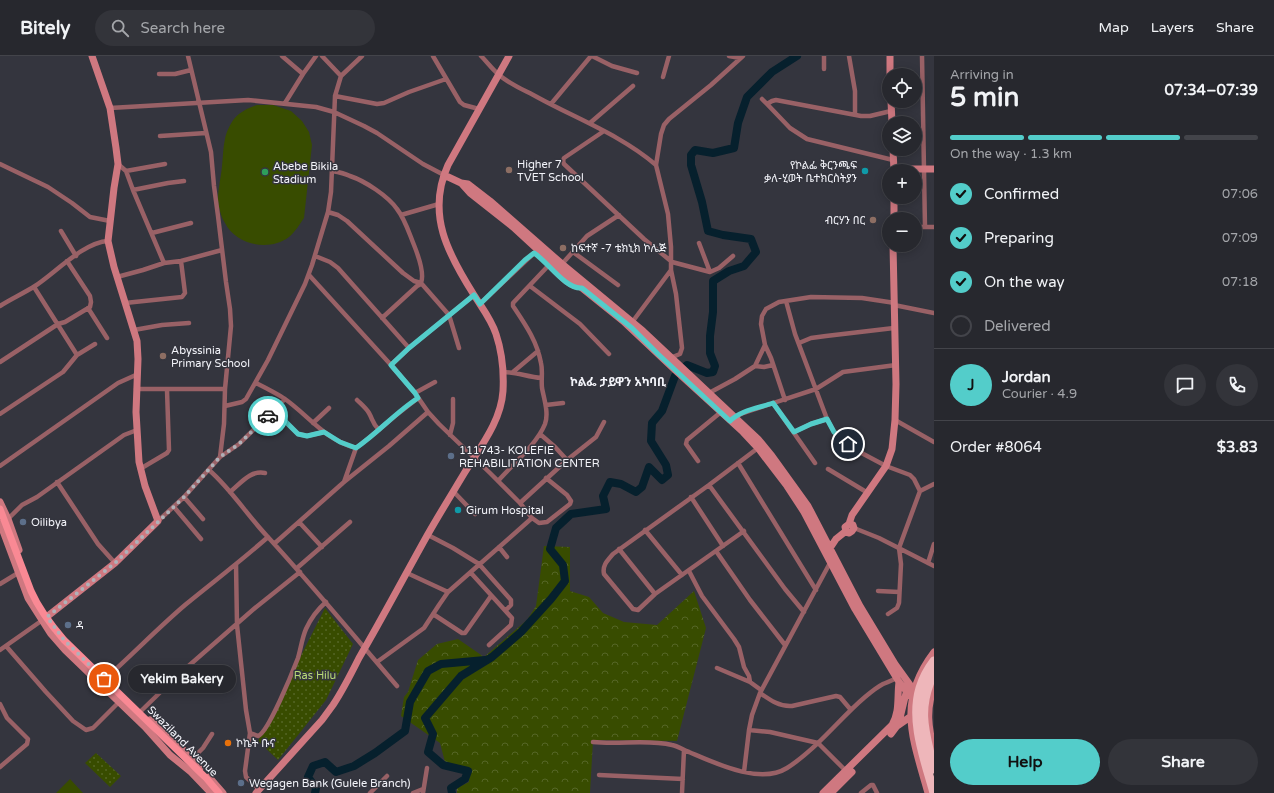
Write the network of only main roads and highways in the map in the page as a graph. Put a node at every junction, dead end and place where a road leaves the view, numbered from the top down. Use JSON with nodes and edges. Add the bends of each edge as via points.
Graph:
{"nodes":[{"id":1,"x":508,"y":56,"type":"edge"},
{"id":2,"x":890,"y":56,"type":"edge"},
{"id":3,"x":94,"y":57,"type":"edge"},
{"id":4,"x":890,"y":68,"type":"edge"},
{"id":5,"x":922,"y":169,"type":"edge"},
{"id":6,"x":934,"y":169,"type":"edge"},
{"id":7,"x":444,"y":175,"type":"junction"},
{"id":8,"x":893,"y":252,"type":"edge"},
{"id":9,"x":550,"y":261,"type":"junction"},
{"id":10,"x":668,"y":359,"type":"junction"},
{"id":11,"x":687,"y":377,"type":"junction"},
{"id":12,"x":732,"y":419,"type":"junction"},
{"id":13,"x":0,"y":502,"type":"edge"},
{"id":14,"x":0,"y":509,"type":"edge"},
{"id":15,"x":0,"y":516,"type":"edge"},
{"id":16,"x":0,"y":523,"type":"edge"},
{"id":17,"x":7,"y":535,"type":"edge"},
{"id":18,"x":827,"y":551,"type":"junction"},
{"id":19,"x":45,"y":618,"type":"junction"},
{"id":20,"x":934,"y":652,"type":"edge"},
{"id":21,"x":934,"y":661,"type":"edge"},
{"id":22,"x":893,"y":666,"type":"junction"},
{"id":23,"x":934,"y":673,"type":"edge"},
{"id":24,"x":898,"y":680,"type":"junction"},
{"id":25,"x":911,"y":686,"type":"junction"},
{"id":26,"x":934,"y":687,"type":"edge"},
{"id":27,"x":906,"y":692,"type":"junction"},
{"id":28,"x":912,"y":698,"type":"junction"},
{"id":29,"x":910,"y":717,"type":"junction"},
{"id":30,"x":898,"y":726,"type":"junction"},
{"id":31,"x":934,"y":748,"type":"edge"},
{"id":32,"x":934,"y":769,"type":"edge"},
{"id":33,"x":258,"y":791,"type":"edge"},
{"id":34,"x":211,"y":793,"type":"edge"},
{"id":35,"x":217,"y":793,"type":"edge"},
{"id":36,"x":223,"y":793,"type":"edge"},
{"id":37,"x":827,"y":793,"type":"edge"},
{"id":38,"x":928,"y":793,"type":"edge"},
{"id":39,"x":934,"y":793,"type":"edge"}],
"edges":[{"from":1,"to":7,"type":"main road"},
{"from":2,"to":4,"type":"main road"},
{"from":3,"to":19,"type":"main road","via":[[110,108],[118,164],[108,241],[138,350],[133,376],[136,389],[132,431],[140,469],[158,521],[115,563]]},
{"from":5,"to":6,"type":"main road"},
{"from":7,"to":9,"type":"main road","via":[[462,183],[470,193]]},
{"from":7,"to":33,"type":"main road","via":[[439,204],[441,226],[447,246],[496,334],[503,372],[499,414],[337,698]]},
{"from":8,"to":18,"type":"main road","via":[[896,365],[892,449],[886,466],[852,515],[852,526],[846,527],[846,531]]},
{"from":9,"to":10,"type":"main road"},
{"from":9,"to":10,"type":"main road","via":[[562,264],[633,321]]},
{"from":10,"to":11,"type":"main road"},
{"from":11,"to":12,"type":"main road","via":[[721,412]]},
{"from":11,"to":12,"type":"main road","via":[[709,393]]},
{"from":12,"to":18,"type":"main road","via":[[758,448],[800,506]]},
{"from":12,"to":18,"type":"main road","via":[[767,449],[802,497]]},
{"from":13,"to":17,"type":"main road","via":[[8,519]]},
{"from":14,"to":17,"type":"main road","name":"Swaziland Avenue"},
{"from":15,"to":17,"type":"main road","name":"Swaziland Avenue"},
{"from":16,"to":17,"type":"main road"},
{"from":17,"to":19,"type":"main road","name":"Swaziland Avenue","via":[[33,601]]},
{"from":17,"to":19,"type":"main road","via":[[28,598]]},
{"from":18,"to":22,"type":"main road"},
{"from":19,"to":34,"type":"main road","via":[[59,643]]},
{"from":19,"to":35,"type":"main road","name":"Swaziland Avenue","via":[[59,639]]},
{"from":19,"to":36,"type":"main road","via":[[141,711],[172,737]]},
{"from":20,"to":25,"type":"main road"},
{"from":21,"to":39,"type":"highway","via":[[921,683],[916,710],[919,736]]},
{"from":22,"to":24,"type":"main road"},
{"from":22,"to":25,"type":"main road"},
{"from":23,"to":32,"type":"highway","via":[[925,695],[923,715]]},
{"from":24,"to":27,"type":"main road"},
{"from":24,"to":37,"type":"main road","via":[[898,710],[894,722]]},
{"from":25,"to":27,"type":"main road"},
{"from":25,"to":28,"type":"main road"},
{"from":26,"to":31,"type":"main road","via":[[928,715]]},
{"from":27,"to":28,"type":"main road"},
{"from":27,"to":30,"type":"main road"},
{"from":28,"to":29,"type":"main road"},
{"from":29,"to":30,"type":"main road"},
{"from":29,"to":38,"type":"main road"},
{"from":30,"to":37,"type":"main road"}]}
